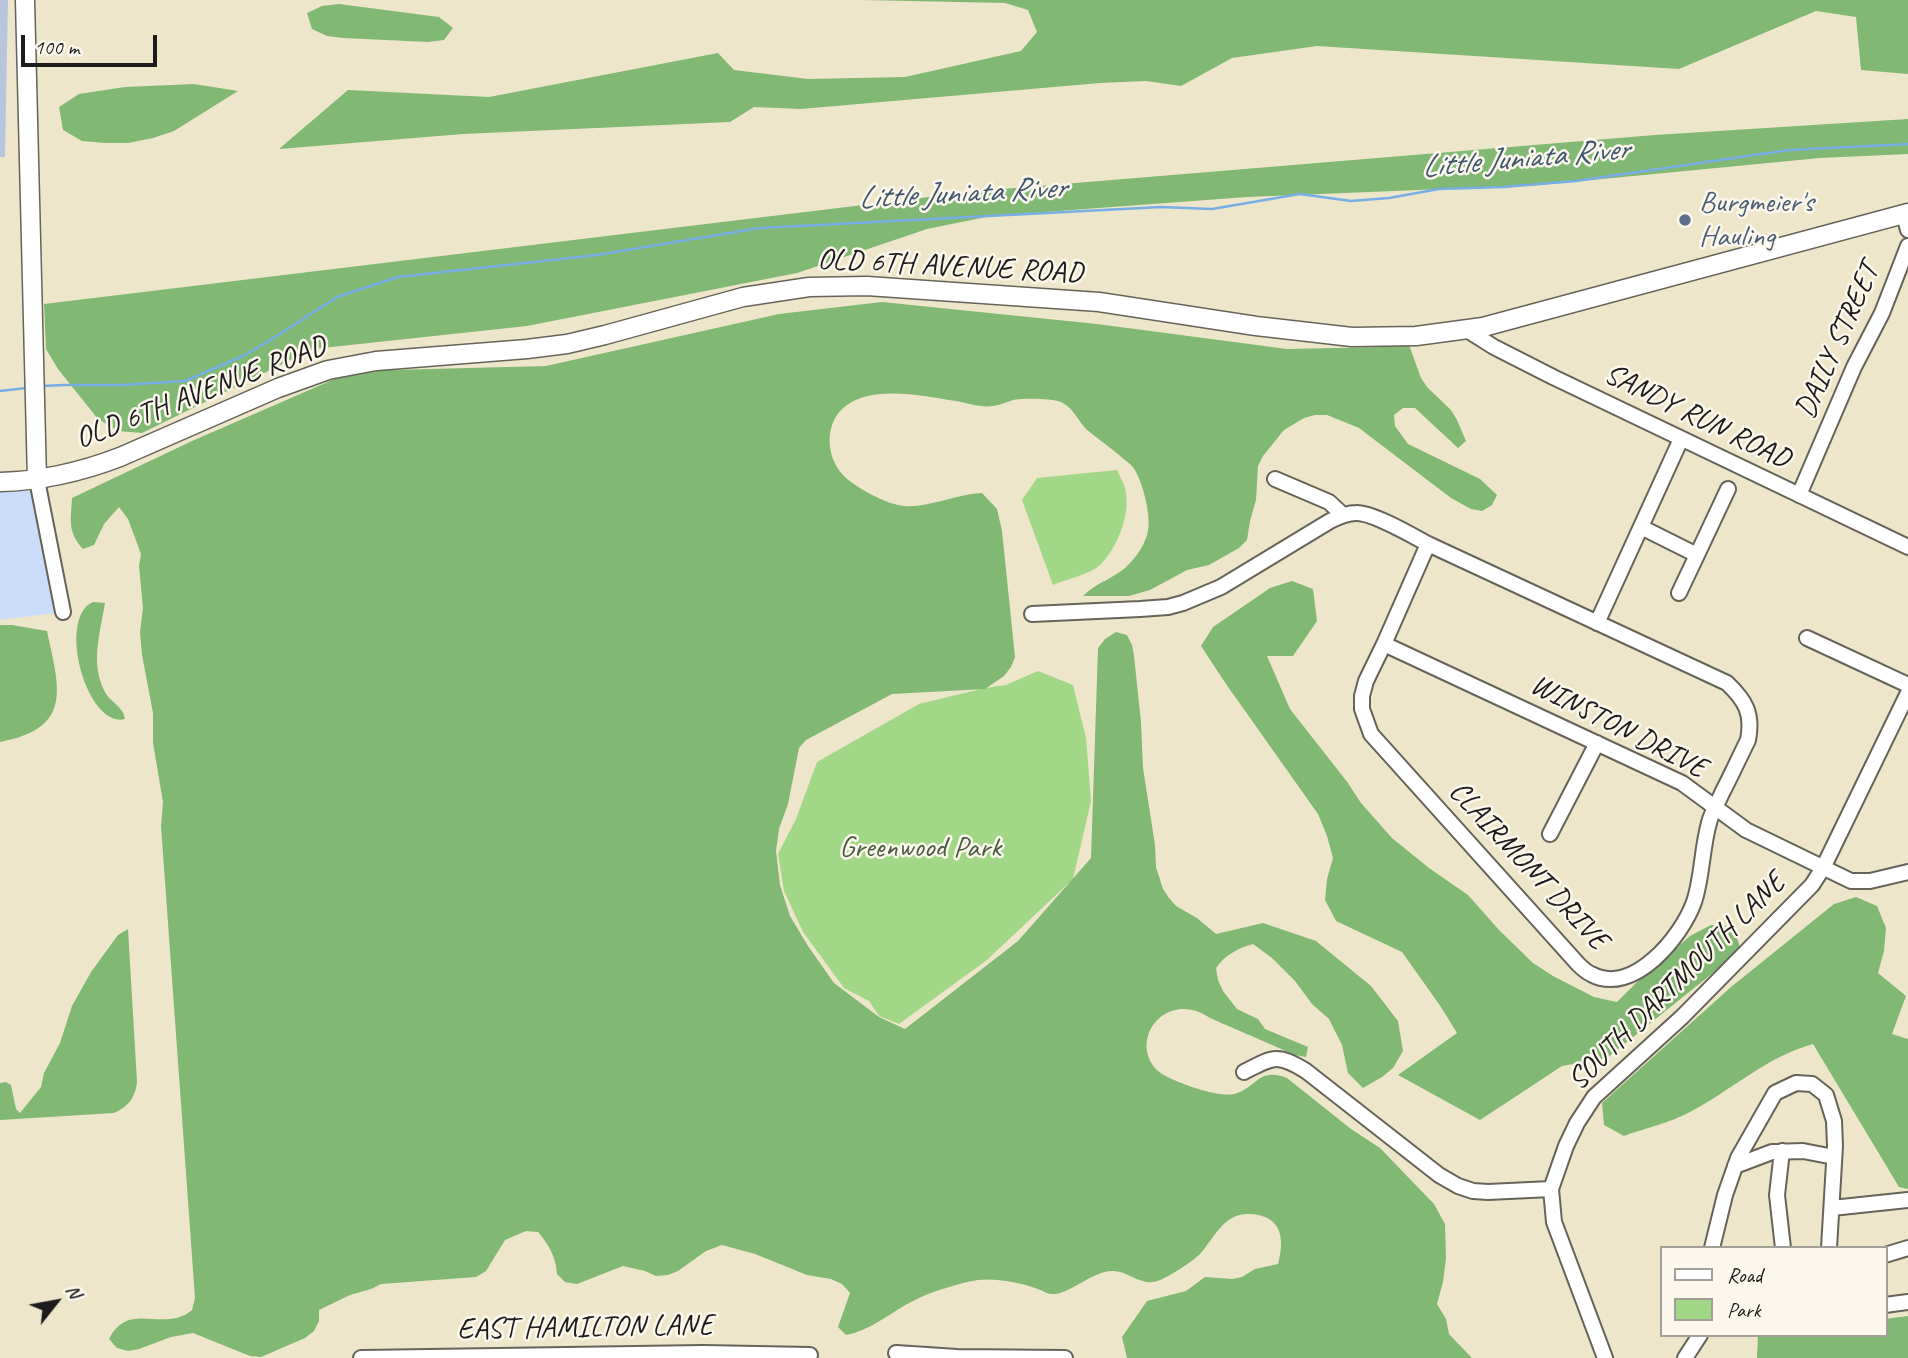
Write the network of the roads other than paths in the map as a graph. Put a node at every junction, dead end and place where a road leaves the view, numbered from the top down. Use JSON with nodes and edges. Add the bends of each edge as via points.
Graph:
{"nodes":[{"id":1,"x":24,"y":0,"type":"edge"},
{"id":2,"x":1907,"y":219,"type":"edge"},
{"id":3,"x":1908,"y":246,"type":"edge"},
{"id":4,"x":1467,"y":330,"type":"junction"},
{"id":5,"x":1681,"y":439,"type":"junction"},
{"id":6,"x":1275,"y":479,"type":"dead end"},
{"id":7,"x":37,"y":480,"type":"junction"},
{"id":8,"x":0,"y":482,"type":"edge"},
{"id":9,"x":1728,"y":489,"type":"dead end"},
{"id":10,"x":1799,"y":495,"type":"junction"},
{"id":11,"x":1343,"y":515,"type":"junction"},
{"id":12,"x":1641,"y":527,"type":"junction"},
{"id":13,"x":1428,"y":544,"type":"junction"},
{"id":14,"x":1908,"y":547,"type":"edge"},
{"id":15,"x":1697,"y":555,"type":"junction"},
{"id":16,"x":1679,"y":593,"type":"dead end"},
{"id":17,"x":63,"y":612,"type":"dead end"},
{"id":18,"x":1032,"y":614,"type":"dead end"},
{"id":19,"x":1597,"y":623,"type":"junction"},
{"id":20,"x":1807,"y":638,"type":"dead end"},
{"id":21,"x":1384,"y":643,"type":"junction"},
{"id":22,"x":1908,"y":685,"type":"edge"},
{"id":23,"x":1908,"y":693,"type":"edge"},
{"id":24,"x":1597,"y":743,"type":"junction"},
{"id":25,"x":1715,"y":808,"type":"junction"},
{"id":26,"x":1550,"y":834,"type":"dead end"},
{"id":27,"x":1823,"y":867,"type":"junction"},
{"id":28,"x":1908,"y":872,"type":"edge"},
{"id":29,"x":1244,"y":1072,"type":"dead end"},
{"id":30,"x":1782,"y":1152,"type":"junction"},
{"id":31,"x":1835,"y":1157,"type":"junction"},
{"id":32,"x":1735,"y":1166,"type":"junction"},
{"id":33,"x":1551,"y":1189,"type":"junction"},
{"id":34,"x":1908,"y":1200,"type":"edge"},
{"id":35,"x":1832,"y":1208,"type":"junction"},
{"id":36,"x":1712,"y":1246,"type":"edge"},
{"id":37,"x":1783,"y":1246,"type":"edge"},
{"id":38,"x":1829,"y":1246,"type":"edge"},
{"id":39,"x":1908,"y":1248,"type":"edge"},
{"id":40,"x":1887,"y":1254,"type":"edge"},
{"id":41,"x":1908,"y":1303,"type":"edge"},
{"id":42,"x":1887,"y":1305,"type":"edge"},
{"id":43,"x":1699,"y":1337,"type":"edge"},
{"id":44,"x":896,"y":1353,"type":"dead end"},
{"id":45,"x":704,"y":1355,"type":"edge"},
{"id":46,"x":810,"y":1355,"type":"dead end"},
{"id":47,"x":540,"y":1356,"type":"edge"},
{"id":48,"x":957,"y":1357,"type":"edge"},
{"id":49,"x":361,"y":1358,"type":"edge"},
{"id":50,"x":1065,"y":1358,"type":"edge"},
{"id":51,"x":1605,"y":1358,"type":"edge"},
{"id":52,"x":1685,"y":1358,"type":"edge"}],
"edges":[{"from":1,"to":7,"type":"main road"},
{"from":2,"to":4,"type":"main road","name":"OLD 6TH AVENUE ROAD"},
{"from":3,"to":10,"type":"street","name":"DAILY STREET"},
{"from":4,"to":5,"type":"street","name":"SANDY RUN ROAD"},
{"from":4,"to":7,"type":"main road","name":"OLD 6TH AVENUE ROAD","via":[[1344,337],[1099,302],[867,286],[789,289],[567,344],[376,361],[328,370],[120,457]]},
{"from":5,"to":10,"type":"street","name":"SANDY RUN ROAD"},
{"from":5,"to":12,"type":"street"},
{"from":6,"to":11,"type":"street","name":"CLAIRMONT DRIVE","via":[[1329,502]]},
{"from":7,"to":8,"type":"main road","name":"OLD 6TH AVENUE ROAD"},
{"from":7,"to":17,"type":"street"},
{"from":9,"to":15,"type":"street"},
{"from":10,"to":14,"type":"street","name":"SANDY RUN ROAD"},
{"from":11,"to":13,"type":"street","name":"CLAIRMONT DRIVE","via":[[1370,516]]},
{"from":11,"to":18,"type":"street","via":[[1221,587],[1183,603]]},
{"from":12,"to":15,"type":"street"},
{"from":12,"to":19,"type":"street"},
{"from":13,"to":19,"type":"street","name":"CLAIRMONT DRIVE"},
{"from":13,"to":21,"type":"street","name":"CLAIRMONT DRIVE"},
{"from":15,"to":16,"type":"street"},
{"from":19,"to":25,"type":"street","name":"CLAIRMONT DRIVE","via":[[1727,683],[1739,693],[1750,728],[1748,740]]},
{"from":20,"to":22,"type":"street"},
{"from":21,"to":24,"type":"street","name":"WINSTON DRIVE"},
{"from":21,"to":25,"type":"street","name":"CLAIRMONT DRIVE","via":[[1362,696],[1371,734],[1591,975],[1616,978],[1647,966],[1682,928],[1695,900]]},
{"from":23,"to":27,"type":"street","name":"SOUTH DARTMOUTH LANE"},
{"from":24,"to":25,"type":"street","name":"WINSTON DRIVE","via":[[1682,783]]},
{"from":24,"to":26,"type":"street"},
{"from":25,"to":27,"type":"street","name":"WINSTON DRIVE","via":[[1746,830]]},
{"from":27,"to":28,"type":"street","name":"WINSTON DRIVE","via":[[1851,881]]},
{"from":27,"to":33,"type":"street","name":"SOUTH DARTMOUTH LANE","via":[[1812,885],[1682,1017],[1594,1097],[1573,1130]]},
{"from":29,"to":33,"type":"street","via":[[1269,1059],[1290,1061],[1463,1189]]},
{"from":30,"to":31,"type":"street"},
{"from":30,"to":32,"type":"street"},
{"from":30,"to":37,"type":"street","via":[[1777,1195]]},
{"from":31,"to":32,"type":"street","via":[[1834,1121],[1825,1096],[1812,1084],[1796,1083],[1775,1093]]},
{"from":31,"to":35,"type":"street"},
{"from":32,"to":36,"type":"street"},
{"from":33,"to":51,"type":"street","name":"SOUTH DARTMOUTH LANE","via":[[1555,1222]]},
{"from":34,"to":35,"type":"street"},
{"from":35,"to":38,"type":"street"},
{"from":39,"to":40,"type":"street"},
{"from":41,"to":42,"type":"street"},
{"from":43,"to":52,"type":"street"},
{"from":44,"to":48,"type":"street"},
{"from":45,"to":46,"type":"street","name":"EAST HAMILTON LANE"},
{"from":45,"to":47,"type":"street","name":"EAST HAMILTON LANE"},
{"from":47,"to":49,"type":"street","name":"EAST HAMILTON LANE"},
{"from":48,"to":50,"type":"street"}]}
